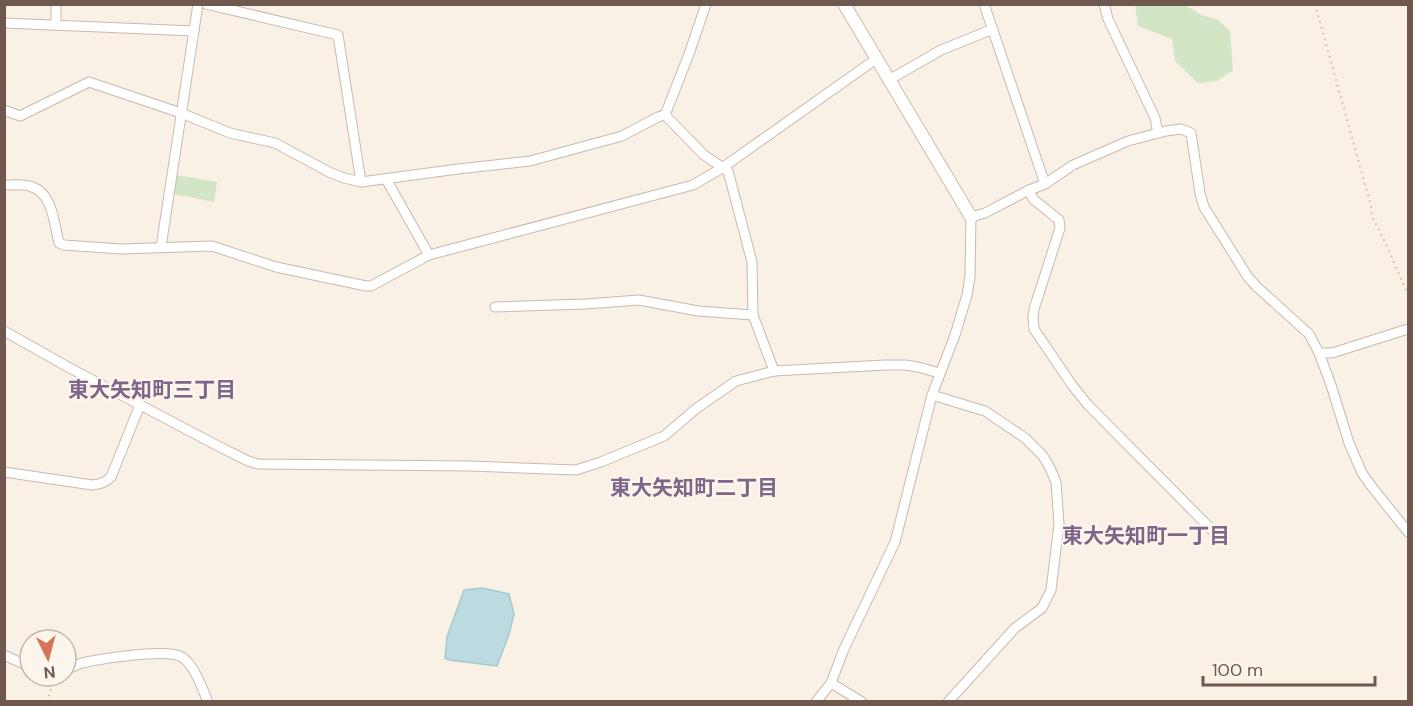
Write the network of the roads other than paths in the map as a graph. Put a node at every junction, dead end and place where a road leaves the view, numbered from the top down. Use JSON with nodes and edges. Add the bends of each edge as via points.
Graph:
{"nodes":[{"id":1,"x":56,"y":4,"type":"edge"},
{"id":2,"x":198,"y":4,"type":"edge"},
{"id":3,"x":206,"y":4,"type":"edge"},
{"id":4,"x":706,"y":4,"type":"edge"},
{"id":5,"x":844,"y":4,"type":"edge"},
{"id":6,"x":984,"y":4,"type":"edge"},
{"id":7,"x":1104,"y":4,"type":"edge"},
{"id":8,"x":4,"y":23,"type":"edge"},
{"id":9,"x":56,"y":26,"type":"junction"},
{"id":10,"x":993,"y":29,"type":"junction"},
{"id":11,"x":194,"y":31,"type":"junction"},
{"id":12,"x":876,"y":59,"type":"junction"},
{"id":13,"x":889,"y":80,"type":"junction"},
{"id":14,"x":4,"y":110,"type":"edge"},
{"id":15,"x":181,"y":113,"type":"junction"},
{"id":16,"x":665,"y":115,"type":"junction"},
{"id":17,"x":1158,"y":133,"type":"junction"},
{"id":18,"x":722,"y":168,"type":"junction"},
{"id":19,"x":386,"y":179,"type":"junction"},
{"id":20,"x":361,"y":182,"type":"junction"},
{"id":21,"x":1045,"y":184,"type":"junction"},
{"id":22,"x":4,"y":185,"type":"edge"},
{"id":23,"x":1029,"y":190,"type":"junction"},
{"id":24,"x":971,"y":218,"type":"junction"},
{"id":25,"x":160,"y":247,"type":"junction"},
{"id":26,"x":429,"y":255,"type":"junction"},
{"id":27,"x":495,"y":307,"type":"dead end"},
{"id":28,"x":753,"y":315,"type":"junction"},
{"id":29,"x":1408,"y":329,"type":"edge"},
{"id":30,"x":4,"y":331,"type":"edge"},
{"id":31,"x":1319,"y":353,"type":"junction"},
{"id":32,"x":774,"y":371,"type":"junction"},
{"id":33,"x":939,"y":373,"type":"junction"},
{"id":34,"x":932,"y":395,"type":"junction"},
{"id":35,"x":140,"y":405,"type":"junction"},
{"id":36,"x":4,"y":472,"type":"edge"},
{"id":37,"x":1212,"y":530,"type":"dead end"},
{"id":38,"x":1408,"y":532,"type":"edge"},
{"id":39,"x":4,"y":655,"type":"edge"},
{"id":40,"x":18,"y":661,"type":"edge"},
{"id":41,"x":78,"y":664,"type":"edge"},
{"id":42,"x":831,"y":683,"type":"junction"},
{"id":43,"x":208,"y":702,"type":"edge"},
{"id":44,"x":816,"y":702,"type":"edge"},
{"id":45,"x":862,"y":702,"type":"edge"},
{"id":46,"x":948,"y":702,"type":"edge"}],
"edges":[{"from":1,"to":9,"type":"street"},
{"from":2,"to":11,"type":"street"},
{"from":3,"to":20,"type":"street","via":[[338,35]]},
{"from":4,"to":16,"type":"street"},
{"from":5,"to":12,"type":"street"},
{"from":6,"to":10,"type":"street"},
{"from":7,"to":17,"type":"street","via":[[1155,118]]},
{"from":8,"to":9,"type":"street"},
{"from":9,"to":11,"type":"street"},
{"from":10,"to":13,"type":"street","via":[[941,50]]},
{"from":10,"to":21,"type":"street"},
{"from":11,"to":15,"type":"street"},
{"from":12,"to":13,"type":"street"},
{"from":12,"to":18,"type":"street"},
{"from":13,"to":24,"type":"street"},
{"from":14,"to":15,"type":"street","via":[[20,116],[89,82]]},
{"from":15,"to":20,"type":"street","via":[[230,133],[275,143],[329,172]]},
{"from":15,"to":25,"type":"street"},
{"from":16,"to":18,"type":"street"},
{"from":16,"to":19,"type":"street","via":[[622,136],[530,161]]},
{"from":17,"to":21,"type":"street","via":[[1128,141],[1073,165]]},
{"from":17,"to":31,"type":"street","via":[[1181,129],[1191,133],[1207,214],[1248,277],[1303,327]]},
{"from":18,"to":26,"type":"street","via":[[686,187]]},
{"from":18,"to":28,"type":"street","via":[[728,171],[752,262]]},
{"from":19,"to":20,"type":"street"},
{"from":19,"to":26,"type":"street"},
{"from":21,"to":23,"type":"street"},
{"from":22,"to":25,"type":"street","via":[[32,186],[42,193],[51,206],[59,243],[121,249]]},
{"from":23,"to":24,"type":"street"},
{"from":23,"to":37,"type":"street","via":[[1033,200],[1059,220],[1060,228],[1034,309],[1034,329],[1088,405]]},
{"from":24,"to":33,"type":"street","via":[[967,296]]},
{"from":25,"to":26,"type":"street","via":[[218,247],[276,267],[366,286]]},
{"from":27,"to":28,"type":"street","via":[[639,300],[689,310]]},
{"from":28,"to":32,"type":"street"},
{"from":29,"to":31,"type":"street","via":[[1332,353]]},
{"from":30,"to":35,"type":"street"},
{"from":31,"to":38,"type":"street","via":[[1362,473]]},
{"from":32,"to":33,"type":"street","via":[[905,365]]},
{"from":32,"to":35,"type":"street","via":[[736,381],[664,436],[576,470],[258,464]]},
{"from":33,"to":34,"type":"street"},
{"from":34,"to":42,"type":"street","via":[[895,542]]},
{"from":34,"to":46,"type":"street","via":[[985,411],[1026,438],[1043,456],[1056,482],[1059,524],[1051,590],[1042,608],[1015,628]]},
{"from":35,"to":36,"type":"street","via":[[106,482],[92,485]]},
{"from":39,"to":40,"type":"street"},
{"from":41,"to":43,"type":"street","via":[[172,654],[191,666]]},
{"from":42,"to":44,"type":"street"},
{"from":42,"to":45,"type":"street"}]}
